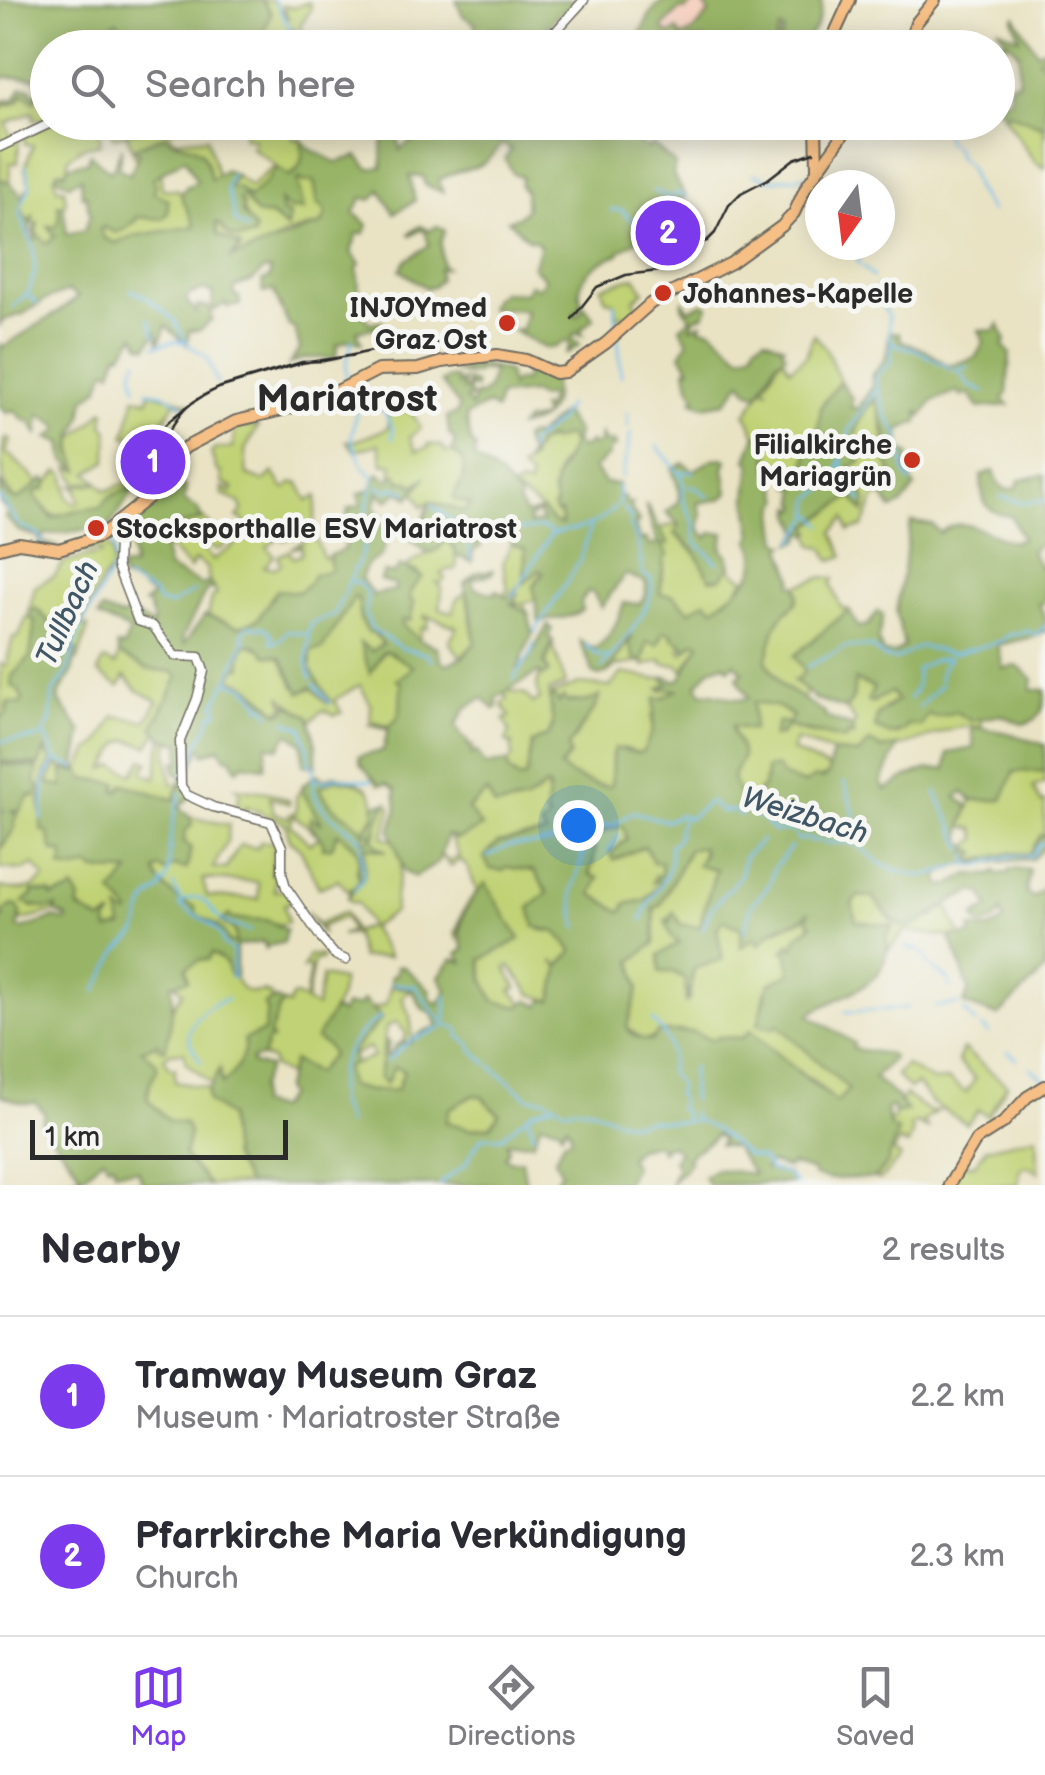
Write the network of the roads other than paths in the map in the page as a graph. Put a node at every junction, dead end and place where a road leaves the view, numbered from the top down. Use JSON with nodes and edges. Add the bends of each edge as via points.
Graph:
{"nodes":[{"id":1,"x":584,"y":0,"type":"edge"},
{"id":2,"x":850,"y":0,"type":"edge"},
{"id":3,"x":936,"y":0,"type":"edge"},
{"id":4,"x":556,"y":30,"type":"edge"},
{"id":5,"x":836,"y":30,"type":"edge"},
{"id":6,"x":914,"y":30,"type":"edge"},
{"id":7,"x":30,"y":133,"type":"edge"},
{"id":8,"x":816,"y":140,"type":"edge"},
{"id":9,"x":839,"y":140,"type":"edge"},
{"id":10,"x":0,"y":147,"type":"edge"},
{"id":11,"x":817,"y":170,"type":"joint"},
{"id":12,"x":805,"y":192,"type":"edge"},
{"id":13,"x":120,"y":527,"type":"junction"},
{"id":14,"x":0,"y":548,"type":"edge"},
{"id":15,"x":346,"y":960,"type":"dead end"},
{"id":16,"x":1045,"y":1086,"type":"edge"},
{"id":17,"x":950,"y":1185,"type":"edge"}],
"edges":[{"from":1,"to":4,"type":"street"},
{"from":2,"to":5,"type":"main road"},
{"from":3,"to":6,"type":"main road"},
{"from":7,"to":10,"type":"street"},
{"from":8,"to":11,"type":"main road"},
{"from":9,"to":11,"type":"main road"},
{"from":12,"to":13,"type":"main road","via":[[778,228],[731,263],[651,303],[561,373],[497,355],[380,370],[316,402],[236,421],[186,447]]},
{"from":13,"to":14,"type":"main road","via":[[59,549]]},
{"from":13,"to":15,"type":"street","via":[[117,566],[138,621],[152,626],[174,656],[199,657],[203,665],[180,741],[181,787],[215,807],[271,822],[282,847],[286,888],[323,942]]},
{"from":16,"to":17,"type":"main road","via":[[976,1140]]}]}
